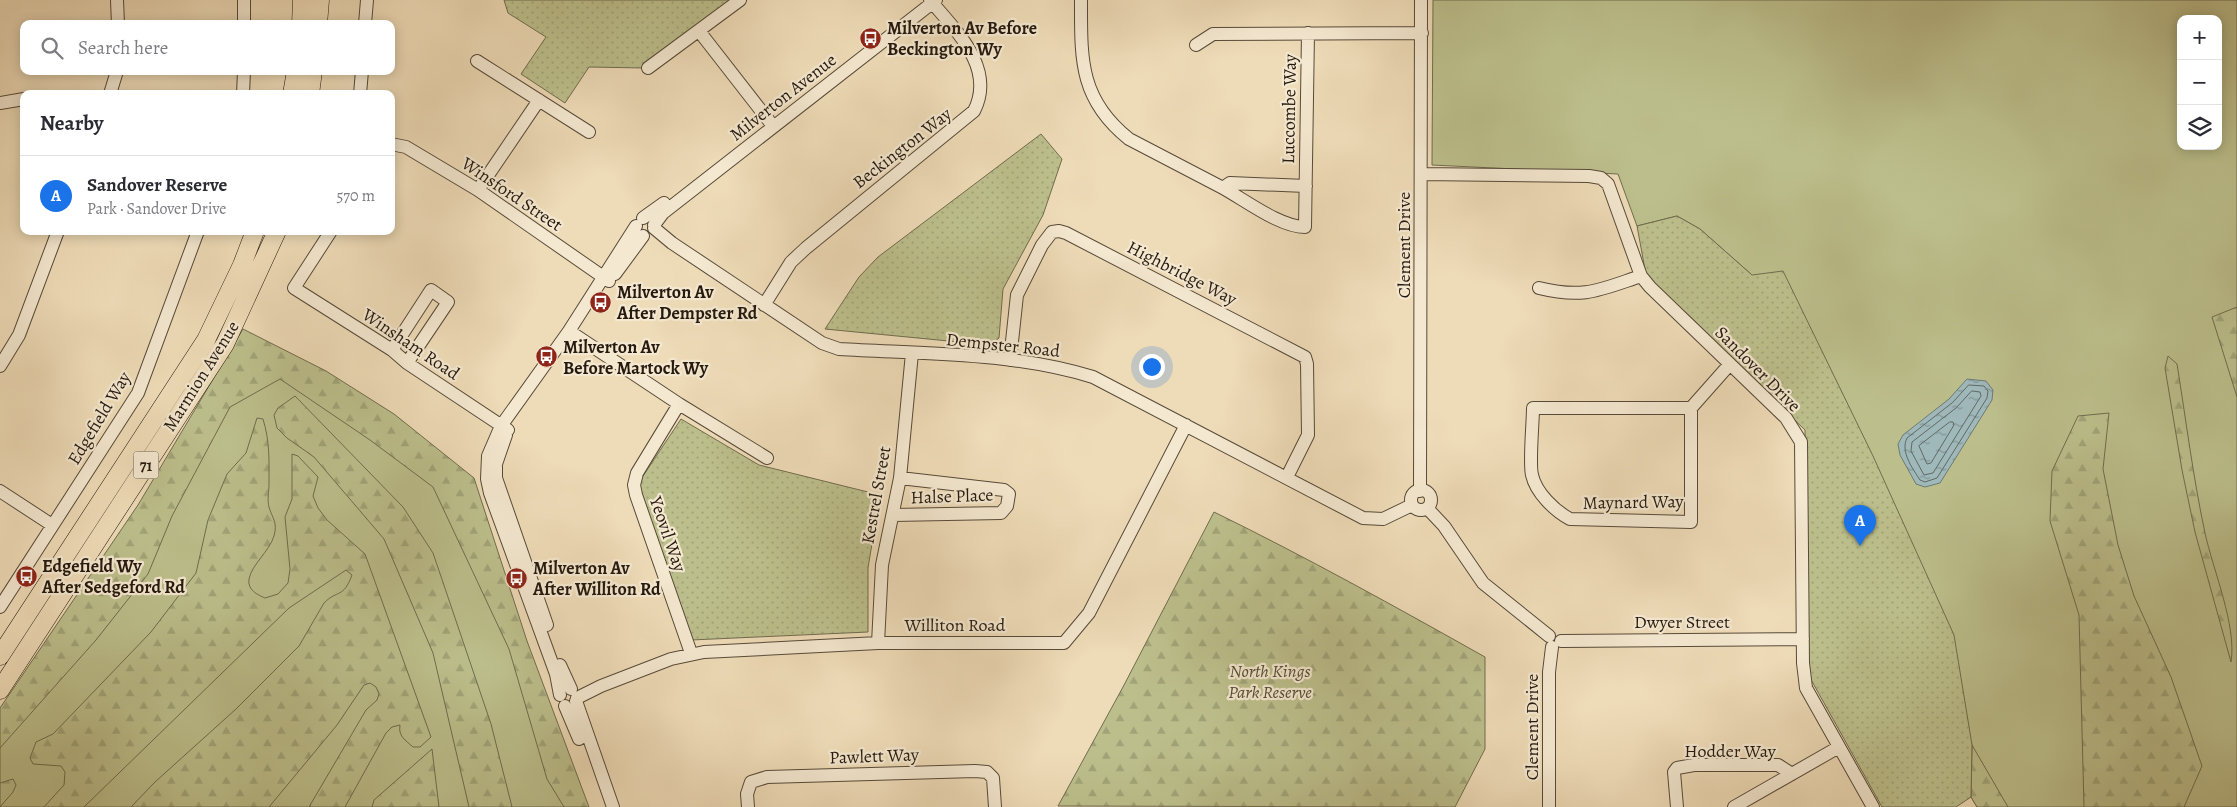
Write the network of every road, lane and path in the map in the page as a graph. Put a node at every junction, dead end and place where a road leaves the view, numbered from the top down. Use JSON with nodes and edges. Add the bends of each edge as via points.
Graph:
{"nodes":[{"id":1,"x":117,"y":0,"type":"edge"},
{"id":2,"x":244,"y":0,"type":"edge"},
{"id":3,"x":302,"y":0,"type":"edge"},
{"id":4,"x":320,"y":0,"type":"edge"},
{"id":5,"x":367,"y":0,"type":"edge"},
{"id":6,"x":740,"y":0,"type":"edge"},
{"id":7,"x":1081,"y":0,"type":"edge"},
{"id":8,"x":1421,"y":0,"type":"edge"},
{"id":9,"x":931,"y":1,"type":"edge"},
{"id":10,"x":118,"y":20,"type":"edge"},
{"id":11,"x":244,"y":20,"type":"edge"},
{"id":12,"x":301,"y":20,"type":"edge"},
{"id":13,"x":318,"y":20,"type":"edge"},
{"id":14,"x":365,"y":20,"type":"edge"},
{"id":15,"x":699,"y":31,"type":"junction"},
{"id":16,"x":1308,"y":33,"type":"junction"},
{"id":17,"x":1422,"y":33,"type":"junction"},
{"id":18,"x":1196,"y":45,"type":"dead end"},
{"id":19,"x":477,"y":61,"type":"dead end"},
{"id":20,"x":648,"y":68,"type":"dead end"},
{"id":21,"x":116,"y":75,"type":"edge"},
{"id":22,"x":244,"y":75,"type":"edge"},
{"id":23,"x":295,"y":75,"type":"edge"},
{"id":24,"x":312,"y":75,"type":"edge"},
{"id":25,"x":362,"y":75,"type":"edge"},
{"id":26,"x":111,"y":90,"type":"edge"},
{"id":27,"x":243,"y":90,"type":"edge"},
{"id":28,"x":293,"y":90,"type":"edge"},
{"id":29,"x":311,"y":90,"type":"edge"},
{"id":30,"x":360,"y":90,"type":"edge"},
{"id":31,"x":20,"y":100,"type":"edge"},
{"id":32,"x":539,"y":100,"type":"junction"},
{"id":33,"x":0,"y":103,"type":"edge"},
{"id":34,"x":771,"y":123,"type":"junction"},
{"id":35,"x":589,"y":132,"type":"dead end"},
{"id":36,"x":395,"y":145,"type":"edge"},
{"id":37,"x":1422,"y":174,"type":"junction"},
{"id":38,"x":1306,"y":186,"type":"junction"},
{"id":39,"x":1223,"y":188,"type":"junction"},
{"id":40,"x":478,"y":190,"type":"junction"},
{"id":41,"x":647,"y":228,"type":"junction"},
{"id":42,"x":56,"y":235,"type":"edge"},
{"id":43,"x":197,"y":235,"type":"edge"},
{"id":44,"x":253,"y":235,"type":"edge"},
{"id":45,"x":275,"y":235,"type":"edge"},
{"id":46,"x":328,"y":235,"type":"edge"},
{"id":47,"x":1642,"y":276,"type":"junction"},
{"id":48,"x":606,"y":279,"type":"junction"},
{"id":49,"x":1539,"y":288,"type":"dead end"},
{"id":50,"x":764,"y":305,"type":"junction"},
{"id":51,"x":572,"y":332,"type":"junction"},
{"id":52,"x":392,"y":350,"type":"junction"},
{"id":53,"x":912,"y":353,"type":"junction"},
{"id":54,"x":1010,"y":360,"type":"junction"},
{"id":55,"x":407,"y":363,"type":"junction"},
{"id":56,"x":1730,"y":364,"type":"junction"},
{"id":57,"x":0,"y":366,"type":"edge"},
{"id":58,"x":678,"y":404,"type":"junction"},
{"id":59,"x":1690,"y":408,"type":"junction"},
{"id":60,"x":1186,"y":425,"type":"junction"},
{"id":61,"x":505,"y":428,"type":"junction"},
{"id":62,"x":767,"y":458,"type":"dead end"},
{"id":63,"x":1287,"y":477,"type":"junction"},
{"id":64,"x":900,"y":478,"type":"junction"},
{"id":65,"x":1420,"y":491,"type":"junction"},
{"id":66,"x":0,"y":492,"type":"edge"},
{"id":67,"x":1412,"y":505,"type":"junction"},
{"id":68,"x":1427,"y":508,"type":"junction"},
{"id":69,"x":892,"y":515,"type":"junction"},
{"id":70,"x":52,"y":525,"type":"junction"},
{"id":71,"x":0,"y":607,"type":"edge"},
{"id":72,"x":1803,"y":640,"type":"junction"},
{"id":73,"x":1554,"y":641,"type":"junction"},
{"id":74,"x":878,"y":643,"type":"junction"},
{"id":75,"x":691,"y":653,"type":"junction"},
{"id":76,"x":0,"y":656,"type":"edge"},
{"id":77,"x":0,"y":690,"type":"edge"},
{"id":78,"x":570,"y":697,"type":"junction"},
{"id":79,"x":1838,"y":747,"type":"junction"},
{"id":80,"x":1792,"y":774,"type":"junction"},
{"id":81,"x":604,"y":807,"type":"edge"},
{"id":82,"x":613,"y":807,"type":"edge"},
{"id":83,"x":748,"y":807,"type":"edge"},
{"id":84,"x":995,"y":807,"type":"edge"},
{"id":85,"x":1549,"y":807,"type":"edge"},
{"id":86,"x":1677,"y":807,"type":"edge"},
{"id":87,"x":1734,"y":807,"type":"edge"},
{"id":88,"x":1873,"y":807,"type":"edge"}],
"edges":[{"from":1,"to":10,"type":"street"},
{"from":2,"to":11,"type":"street"},
{"from":3,"to":12,"type":"highway"},
{"from":4,"to":13,"type":"highway"},
{"from":5,"to":14,"type":"street"},
{"from":6,"to":15,"type":"street"},
{"from":7,"to":39,"type":"street","name":"Luccombe Way","via":[[1084,70],[1090,92],[1107,117],[1129,139]]},
{"from":8,"to":17,"type":"street","name":"Clement Drive"},
{"from":9,"to":34,"type":"street","name":"Milverton Avenue"},
{"from":9,"to":50,"type":"street","name":"Beckington Way","via":[[976,60],[981,90],[974,111],[806,248],[792,262]]},
{"from":15,"to":20,"type":"street"},
{"from":15,"to":34,"type":"street"},
{"from":16,"to":17,"type":"street"},
{"from":16,"to":18,"type":"street","via":[[1213,34]]},
{"from":16,"to":38,"type":"street","name":"Luccombe Way"},
{"from":17,"to":37,"type":"street","name":"Clement Drive"},
{"from":19,"to":32,"type":"street"},
{"from":21,"to":26,"type":"street"},
{"from":22,"to":27,"type":"street"},
{"from":23,"to":28,"type":"highway"},
{"from":24,"to":29,"type":"highway"},
{"from":25,"to":30,"type":"street"},
{"from":31,"to":33,"type":"street"},
{"from":32,"to":35,"type":"street"},
{"from":32,"to":40,"type":"street"},
{"from":34,"to":41,"type":"street","name":"Milverton Avenue"},
{"from":36,"to":40,"type":"street","name":"Winsford Street","via":[[406,147]]},
{"from":37,"to":47,"type":"street","name":"Sandover Drive","via":[[1601,178],[1608,184]]},
{"from":37,"to":65,"type":"street","name":"Clement Drive"},
{"from":38,"to":39,"type":"street","name":"Luccombe Way","via":[[1230,183]]},
{"from":38,"to":39,"type":"street","name":"Luccombe Way","via":[[1305,228],[1284,222]]},
{"from":40,"to":48,"type":"street","name":"Winsford Street"},
{"from":41,"to":48,"type":"street","name":"Milverton Avenue"},
{"from":41,"to":50,"type":"street","name":"Dempster Road"},
{"from":42,"to":57,"type":"street","via":[[19,334]]},
{"from":43,"to":70,"type":"street","name":"Edgefield Way","via":[[138,393]]},
{"from":44,"to":76,"type":"highway","name":"Marmion Avenue","number":"71","via":[[206,340]]},
{"from":45,"to":77,"type":"highway","name":"Marmion Avenue","number":"71","via":[[225,344]]},
{"from":46,"to":52,"type":"street","name":"Winsham Road","via":[[294,288]]},
{"from":47,"to":49,"type":"street","via":[[1584,294],[1561,294]]},
{"from":47,"to":56,"type":"street","name":"Sandover Drive"},
{"from":48,"to":51,"type":"street","name":"Milverton Avenue"},
{"from":50,"to":53,"type":"street","name":"Dempster Road","via":[[822,343],[839,349]]},
{"from":51,"to":58,"type":"street"},
{"from":51,"to":61,"type":"street","name":"Milverton Avenue"},
{"from":52,"to":55,"type":"street","name":"Winsham Road"},
{"from":52,"to":55,"type":"street","via":[[431,290],[448,302]]},
{"from":53,"to":54,"type":"street","name":"Dempster Road"},
{"from":53,"to":64,"type":"street","name":"Kestrel Street"},
{"from":54,"to":60,"type":"street","name":"Dempster Road","via":[[1068,370],[1093,378]]},
{"from":54,"to":63,"type":"street","name":"Highbridge Way","via":[[1016,295],[1042,244],[1052,232],[1059,230],[1305,357],[1308,436]]},
{"from":55,"to":61,"type":"street","name":"Winsham Road"},
{"from":56,"to":59,"type":"street"},
{"from":56,"to":72,"type":"street","name":"Sandover Drive","via":[[1786,418],[1801,442]]},
{"from":58,"to":62,"type":"street"},
{"from":58,"to":75,"type":"street","name":"Yeovil Way","via":[[637,473],[634,485]]},
{"from":59,"to":59,"type":"street","name":"Maynard Way","via":[[1533,408],[1531,475],[1559,513],[1570,519],[1691,522]]},
{"from":60,"to":63,"type":"street","name":"Dempster Road"},
{"from":60,"to":74,"type":"street","name":"Williton Road","via":[[1089,613],[1064,643]]},
{"from":61,"to":78,"type":"street","name":"Milverton Avenue","via":[[496,464],[499,493]]},
{"from":63,"to":67,"type":"street","name":"Dempster Road","via":[[1363,518],[1383,519]]},
{"from":64,"to":69,"type":"street","name":"Kestrel Street"},
{"from":64,"to":69,"type":"street","name":"Halse Place","via":[[1004,490],[1009,494],[1007,506],[1001,513]]},
{"from":65,"to":67,"type":"street","name":"Clement Drive","via":[[1412,497]]},
{"from":65,"to":68,"type":"street","name":"Clement Drive","via":[[1430,497]]},
{"from":66,"to":70,"type":"street"},
{"from":67,"to":68,"type":"street","via":[[1418,509]]},
{"from":68,"to":73,"type":"street","name":"Clement Drive","via":[[1444,526],[1483,583]]},
{"from":69,"to":74,"type":"street","name":"Kestrel Street","via":[[882,565]]},
{"from":70,"to":71,"type":"street","name":"Edgefield Way"},
{"from":72,"to":73,"type":"street","name":"Dwyer Street"},
{"from":72,"to":79,"type":"street","name":"Sandover Drive","via":[[1806,688]]},
{"from":73,"to":85,"type":"street","name":"Clement Drive","via":[[1549,672]]},
{"from":74,"to":75,"type":"street","name":"Williton Road"},
{"from":75,"to":78,"type":"street","name":"Williton Road"},
{"from":78,"to":81,"type":"street","name":"Milverton Avenue"},
{"from":78,"to":82,"type":"street","name":"Milverton Avenue"},
{"from":79,"to":80,"type":"street","name":"Hodder Way"},
{"from":79,"to":88,"type":"street","name":"Sandover Drive"},
{"from":80,"to":86,"type":"street","name":"Hodder Way","via":[[1778,765],[1677,768],[1674,772]]},
{"from":80,"to":87,"type":"street","name":"Hodder Way"},
{"from":83,"to":84,"type":"street","name":"Pawlett Way","via":[[750,782],[767,777],[975,770],[987,772],[993,778]]}]}
